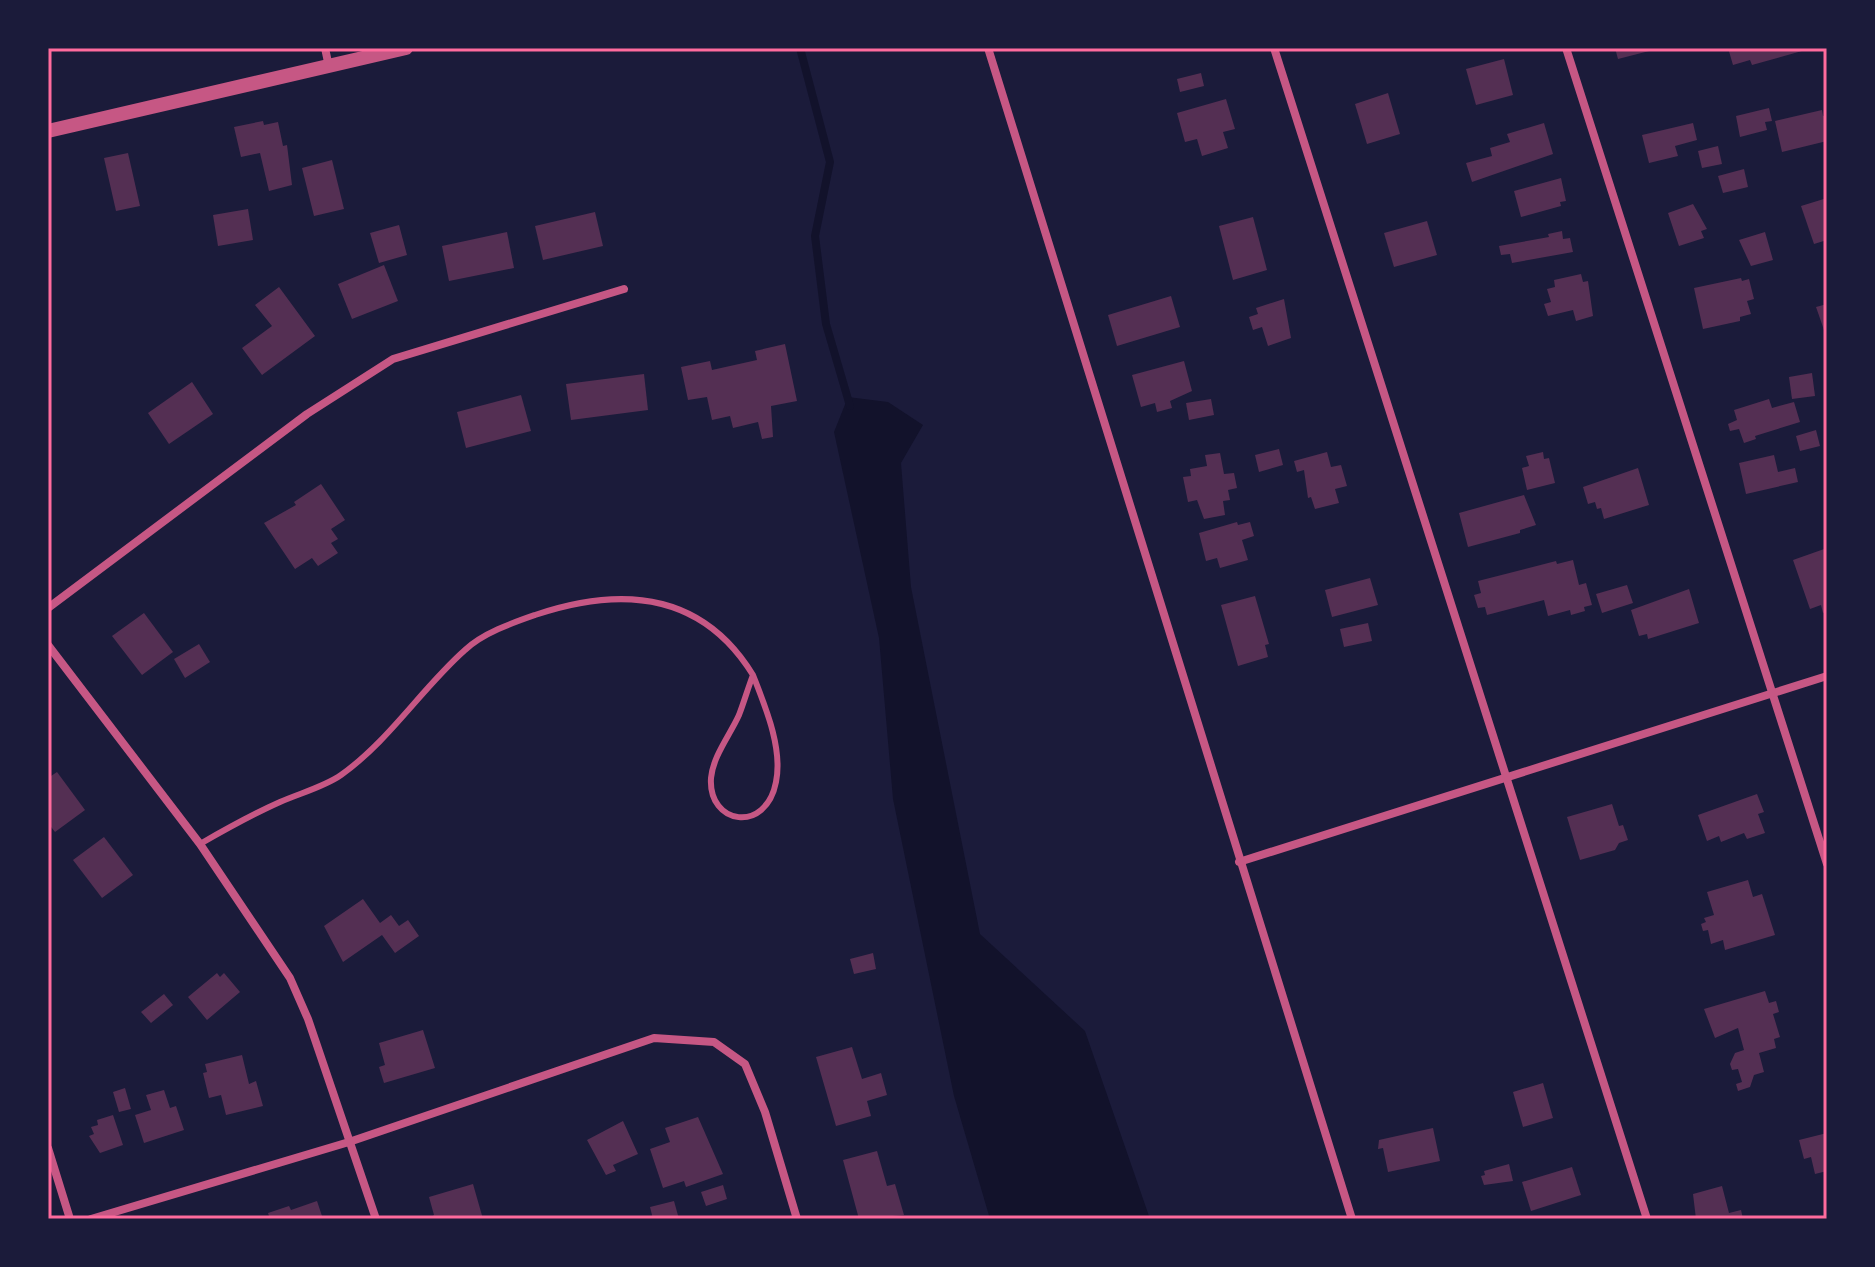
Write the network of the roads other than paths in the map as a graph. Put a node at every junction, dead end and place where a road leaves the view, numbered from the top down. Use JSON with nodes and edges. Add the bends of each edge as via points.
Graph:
{"nodes":[{"id":1,"x":325,"y":48,"type":"edge"},
{"id":2,"x":406,"y":48,"type":"edge"},
{"id":3,"x":988,"y":48,"type":"edge"},
{"id":4,"x":1274,"y":48,"type":"edge"},
{"id":5,"x":1566,"y":48,"type":"edge"},
{"id":6,"x":330,"y":68,"type":"junction"},
{"id":7,"x":48,"y":131,"type":"edge"},
{"id":8,"x":624,"y":289,"type":"dead end"},
{"id":9,"x":48,"y":608,"type":"edge"},
{"id":10,"x":48,"y":645,"type":"edge"},
{"id":11,"x":753,"y":675,"type":"junction"},
{"id":12,"x":1827,"y":676,"type":"edge"},
{"id":13,"x":1773,"y":694,"type":"junction"},
{"id":14,"x":1505,"y":778,"type":"junction"},
{"id":15,"x":200,"y":844,"type":"junction"},
{"id":16,"x":1239,"y":862,"type":"junction"},
{"id":17,"x":1827,"y":864,"type":"edge"},
{"id":18,"x":349,"y":1142,"type":"junction"},
{"id":19,"x":48,"y":1148,"type":"edge"},
{"id":20,"x":70,"y":1219,"type":"edge"},
{"id":21,"x":91,"y":1219,"type":"edge"},
{"id":22,"x":376,"y":1219,"type":"edge"},
{"id":23,"x":797,"y":1219,"type":"edge"},
{"id":24,"x":1352,"y":1219,"type":"edge"},
{"id":25,"x":1647,"y":1219,"type":"edge"}],
"edges":[{"from":1,"to":6,"type":"street"},
{"from":2,"to":6,"type":"street"},
{"from":3,"to":16,"type":"street"},
{"from":4,"to":14,"type":"street"},
{"from":5,"to":13,"type":"street"},
{"from":6,"to":7,"type":"street"},
{"from":8,"to":9,"type":"street","via":[[393,359],[307,414]]},
{"from":10,"to":15,"type":"street"},
{"from":11,"to":11,"type":"lane","via":[[711,777],[714,797],[741,819],[769,804],[777,781],[777,755]]},
{"from":11,"to":15,"type":"lane","via":[[737,649],[703,619],[665,604],[603,598],[563,606],[512,623],[467,647],[340,775]]},
{"from":12,"to":13,"type":"street"},
{"from":13,"to":14,"type":"street"},
{"from":13,"to":17,"type":"street"},
{"from":14,"to":16,"type":"street"},
{"from":14,"to":25,"type":"street"},
{"from":15,"to":18,"type":"street","via":[[290,978]]},
{"from":16,"to":24,"type":"street"},
{"from":18,"to":21,"type":"street"},
{"from":18,"to":22,"type":"street"},
{"from":18,"to":23,"type":"street","via":[[654,1038],[714,1042],[745,1064]]},
{"from":19,"to":20,"type":"street"}]}
